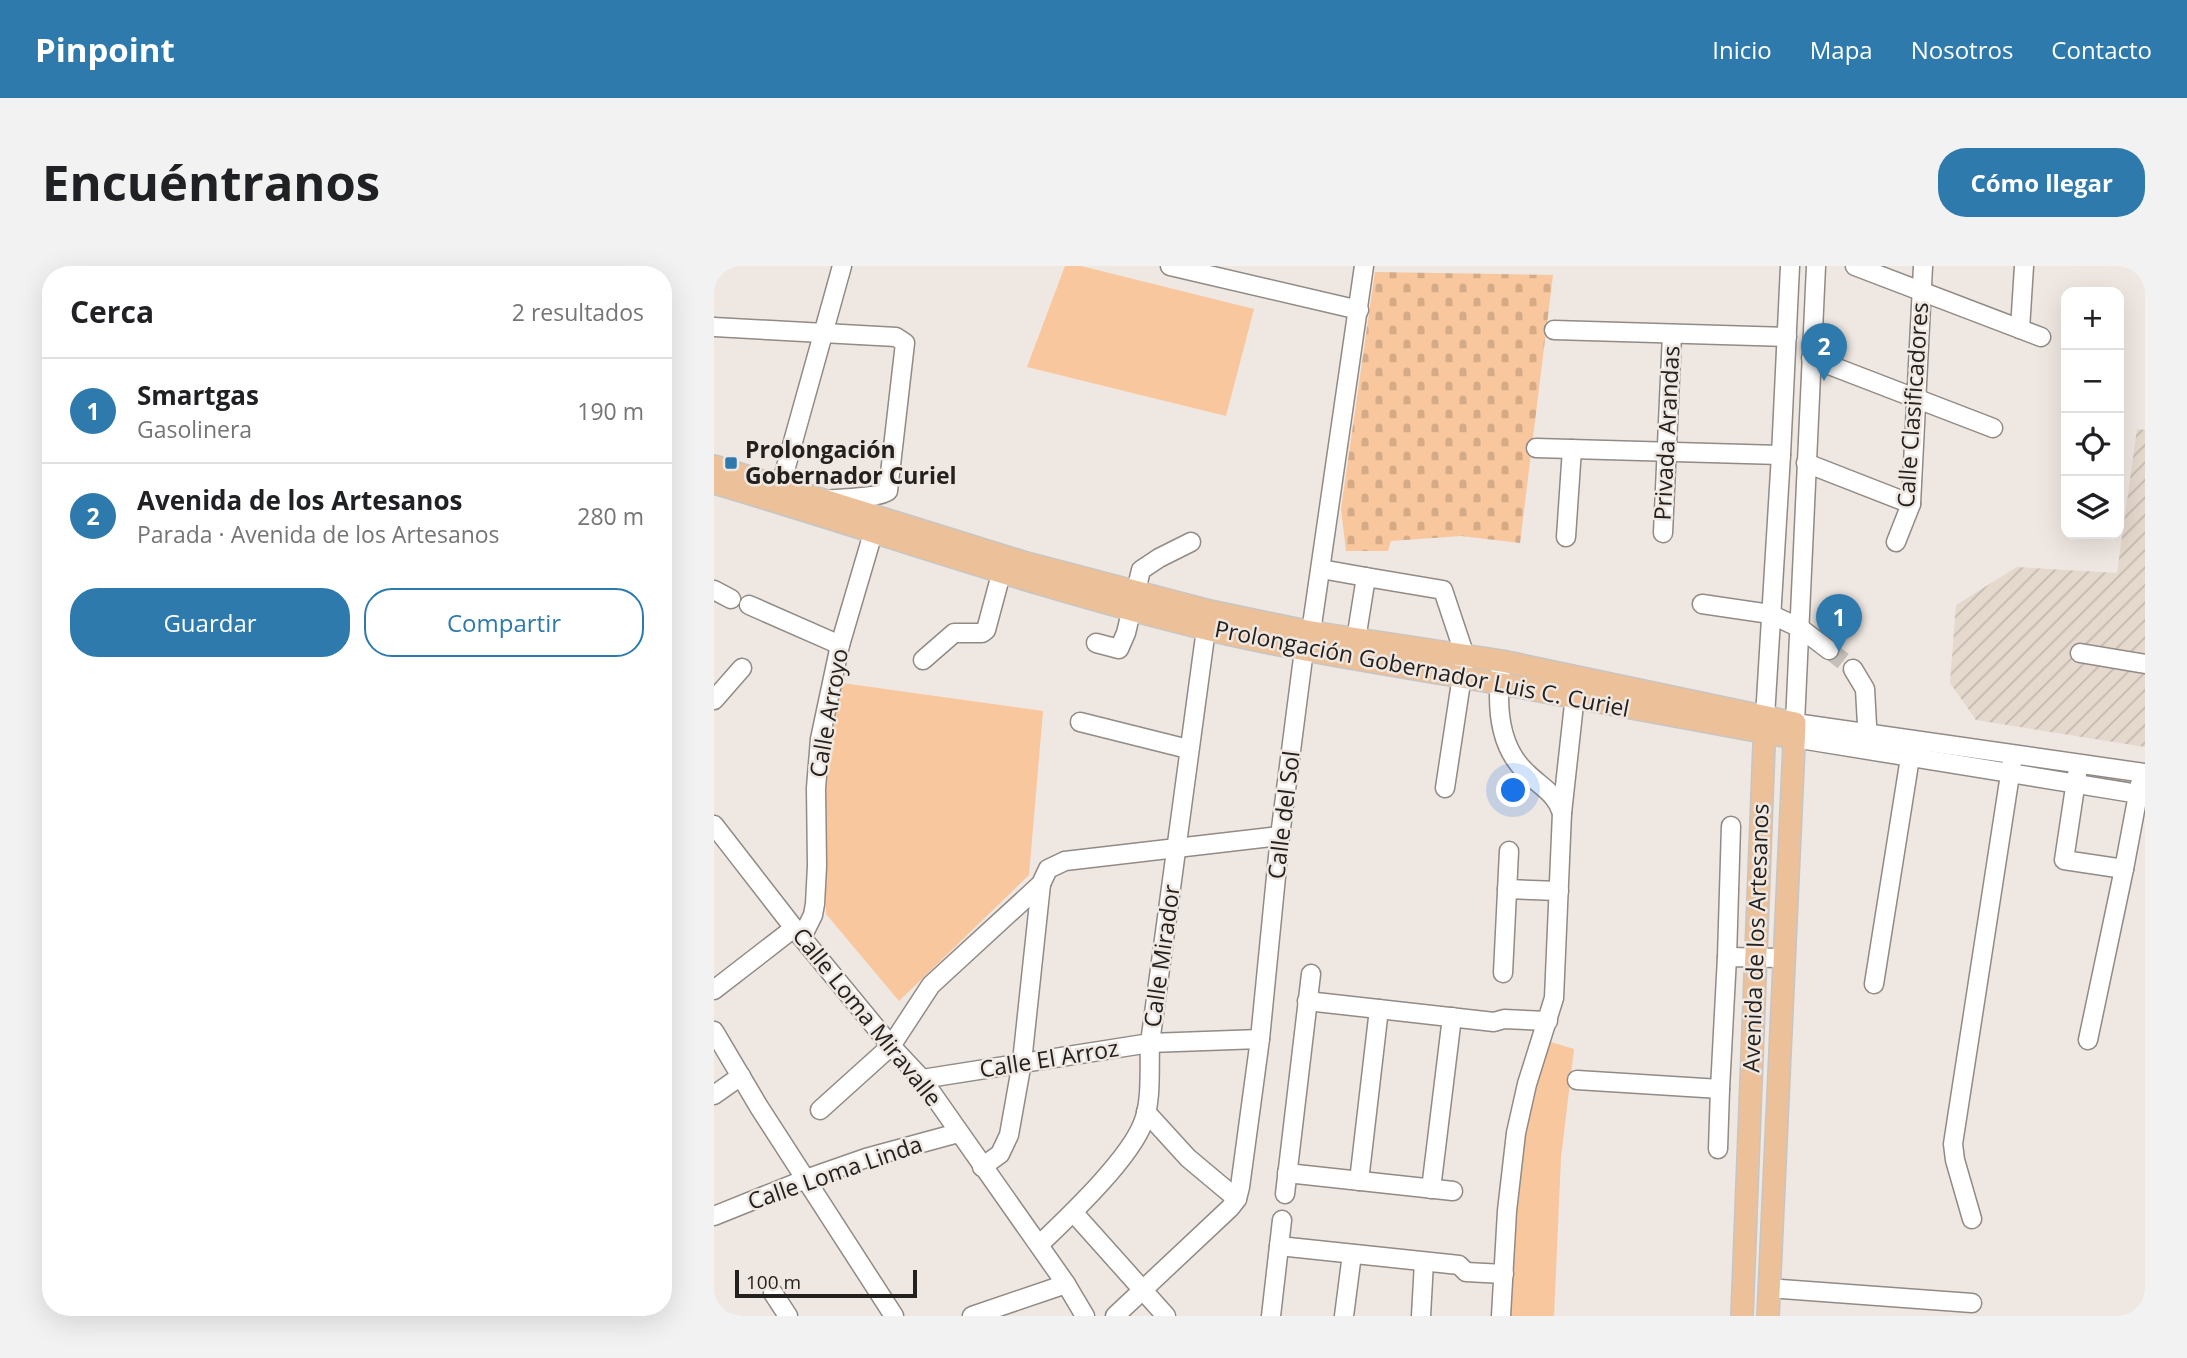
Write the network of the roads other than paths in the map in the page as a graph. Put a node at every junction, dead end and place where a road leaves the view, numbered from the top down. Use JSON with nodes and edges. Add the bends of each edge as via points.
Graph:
{"nodes":[{"id":1,"x":842,"y":266,"type":"edge"},
{"id":2,"x":1170,"y":266,"type":"edge"},
{"id":3,"x":1790,"y":266,"type":"edge"},
{"id":4,"x":1816,"y":266,"type":"edge"},
{"id":5,"x":1855,"y":266,"type":"edge"},
{"id":6,"x":1923,"y":266,"type":"edge"},
{"id":7,"x":2024,"y":266,"type":"edge"},
{"id":8,"x":1366,"y":267,"type":"edge"},
{"id":9,"x":1220,"y":272,"type":"edge"},
{"id":10,"x":1922,"y":292,"type":"junction"},
{"id":11,"x":1359,"y":310,"type":"junction"},
{"id":12,"x":714,"y":327,"type":"edge"},
{"id":13,"x":2020,"y":329,"type":"junction"},
{"id":14,"x":1554,"y":330,"type":"dead end"},
{"id":15,"x":823,"y":332,"type":"junction"},
{"id":16,"x":1672,"y":334,"type":"junction"},
{"id":17,"x":1787,"y":337,"type":"junction"},
{"id":18,"x":2041,"y":337,"type":"dead end"},
{"id":19,"x":1811,"y":358,"type":"junction"},
{"id":20,"x":1785,"y":386,"type":"junction"},
{"id":21,"x":1810,"y":387,"type":"junction"},
{"id":22,"x":1916,"y":398,"type":"junction"},
{"id":23,"x":1993,"y":428,"type":"dead end"},
{"id":24,"x":1536,"y":448,"type":"dead end"},
{"id":25,"x":1572,"y":449,"type":"junction"},
{"id":26,"x":1667,"y":452,"type":"junction"},
{"id":27,"x":1782,"y":455,"type":"junction"},
{"id":28,"x":1806,"y":463,"type":"junction"},
{"id":29,"x":714,"y":466,"type":"edge"},
{"id":30,"x":714,"y":482,"type":"edge"},
{"id":31,"x":778,"y":494,"type":"junction"},
{"id":32,"x":825,"y":500,"type":"junction"},
{"id":33,"x":1911,"y":504,"type":"junction"},
{"id":34,"x":873,"y":533,"type":"junction"},
{"id":35,"x":1663,"y":533,"type":"dead end"},
{"id":36,"x":1566,"y":537,"type":"dead end"},
{"id":37,"x":1191,"y":542,"type":"dead end"},
{"id":38,"x":1896,"y":542,"type":"dead end"},
{"id":39,"x":1321,"y":569,"type":"junction"},
{"id":40,"x":1001,"y":574,"type":"junction"},
{"id":41,"x":1366,"y":576,"type":"junction"},
{"id":42,"x":714,"y":590,"type":"edge"},
{"id":43,"x":1133,"y":600,"type":"junction"},
{"id":44,"x":1702,"y":604,"type":"dead end"},
{"id":45,"x":1770,"y":614,"type":"junction"},
{"id":46,"x":1800,"y":628,"type":"junction"},
{"id":47,"x":1206,"y":629,"type":"junction"},
{"id":48,"x":1307,"y":641,"type":"junction"},
{"id":49,"x":1096,"y":643,"type":"dead end"},
{"id":50,"x":840,"y":645,"type":"junction"},
{"id":51,"x":1354,"y":649,"type":"junction"},
{"id":52,"x":1829,"y":650,"type":"tunnel mouth"},
{"id":53,"x":2080,"y":653,"type":"dead end"},
{"id":54,"x":1465,"y":656,"type":"junction"},
{"id":55,"x":923,"y":660,"type":"dead end"},
{"id":56,"x":1502,"y":661,"type":"junction"},
{"id":57,"x":2145,"y":664,"type":"edge"},
{"id":58,"x":742,"y":668,"type":"dead end"},
{"id":59,"x":1853,"y":669,"type":"tunnel mouth"},
{"id":60,"x":1462,"y":677,"type":"junction"},
{"id":61,"x":1499,"y":683,"type":"junction"},
{"id":62,"x":1575,"y":687,"type":"junction"},
{"id":63,"x":714,"y":700,"type":"edge"},
{"id":64,"x":1080,"y":722,"type":"dead end"},
{"id":65,"x":1764,"y":724,"type":"junction"},
{"id":66,"x":1795,"y":731,"type":"junction"},
{"id":67,"x":1869,"y":742,"type":"junction"},
{"id":68,"x":1188,"y":749,"type":"junction"},
{"id":69,"x":1911,"y":749,"type":"junction"},
{"id":70,"x":2013,"y":755,"type":"junction"},
{"id":71,"x":2078,"y":764,"type":"junction"},
{"id":72,"x":2011,"y":773,"type":"junction"},
{"id":73,"x":2143,"y":773,"type":"edge"},
{"id":74,"x":2076,"y":784,"type":"junction"},
{"id":75,"x":1445,"y":788,"type":"dead end"},
{"id":76,"x":2141,"y":794,"type":"edge"},
{"id":77,"x":1562,"y":813,"type":"junction"},
{"id":78,"x":714,"y":825,"type":"edge"},
{"id":79,"x":1731,"y":826,"type":"dead end"},
{"id":80,"x":1280,"y":836,"type":"junction"},
{"id":81,"x":1177,"y":848,"type":"junction"},
{"id":82,"x":1509,"y":851,"type":"dead end"},
{"id":83,"x":2124,"y":870,"type":"junction"},
{"id":84,"x":1041,"y":884,"type":"junction"},
{"id":85,"x":1507,"y":889,"type":"junction"},
{"id":86,"x":1559,"y":891,"type":"junction"},
{"id":87,"x":798,"y":932,"type":"junction"},
{"id":88,"x":1727,"y":957,"type":"junction"},
{"id":89,"x":1755,"y":957,"type":"junction"},
{"id":90,"x":1784,"y":958,"type":"junction"},
{"id":91,"x":1503,"y":973,"type":"dead end"},
{"id":92,"x":1311,"y":974,"type":"dead end"},
{"id":93,"x":1874,"y":984,"type":"dead end"},
{"id":94,"x":714,"y":990,"type":"edge"},
{"id":95,"x":1307,"y":1001,"type":"junction"},
{"id":96,"x":1379,"y":1009,"type":"junction"},
{"id":97,"x":1452,"y":1017,"type":"junction"},
{"id":98,"x":1546,"y":1027,"type":"junction"},
{"id":99,"x":714,"y":1031,"type":"edge"},
{"id":100,"x":1260,"y":1039,"type":"junction"},
{"id":101,"x":2088,"y":1040,"type":"dead end"},
{"id":102,"x":1150,"y":1043,"type":"junction"},
{"id":103,"x":891,"y":1046,"type":"junction"},
{"id":104,"x":1022,"y":1062,"type":"junction"},
{"id":105,"x":741,"y":1076,"type":"junction"},
{"id":106,"x":922,"y":1079,"type":"junction"},
{"id":107,"x":1577,"y":1080,"type":"dead end"},
{"id":108,"x":1720,"y":1089,"type":"junction"},
{"id":109,"x":714,"y":1095,"type":"edge"},
{"id":110,"x":820,"y":1110,"type":"dead end"},
{"id":111,"x":1146,"y":1112,"type":"junction"},
{"id":112,"x":958,"y":1133,"type":"junction"},
{"id":113,"x":1718,"y":1149,"type":"dead end"},
{"id":114,"x":982,"y":1167,"type":"junction"},
{"id":115,"x":1287,"y":1173,"type":"junction"},
{"id":116,"x":806,"y":1179,"type":"junction"},
{"id":117,"x":1359,"y":1181,"type":"junction"},
{"id":118,"x":1431,"y":1189,"type":"junction"},
{"id":119,"x":1453,"y":1191,"type":"dead end"},
{"id":120,"x":1285,"y":1194,"type":"dead end"},
{"id":121,"x":1237,"y":1199,"type":"junction"},
{"id":122,"x":717,"y":1208,"type":"edge"},
{"id":123,"x":1073,"y":1212,"type":"junction"},
{"id":124,"x":1972,"y":1219,"type":"dead end"},
{"id":125,"x":1282,"y":1220,"type":"dead end"},
{"id":126,"x":1039,"y":1245,"type":"junction"},
{"id":127,"x":1279,"y":1246,"type":"junction"},
{"id":128,"x":1352,"y":1254,"type":"junction"},
{"id":129,"x":1424,"y":1262,"type":"junction"},
{"id":130,"x":1504,"y":1268,"type":"junction"},
{"id":131,"x":1066,"y":1284,"type":"junction"},
{"id":132,"x":1742,"y":1288,"type":"junction"},
{"id":133,"x":1769,"y":1288,"type":"junction"},
{"id":134,"x":1143,"y":1290,"type":"junction"},
{"id":135,"x":773,"y":1293,"type":"dead end"},
{"id":136,"x":1972,"y":1303,"type":"dead end"},
{"id":137,"x":785,"y":1315,"type":"edge"},
{"id":138,"x":894,"y":1316,"type":"edge"},
{"id":139,"x":972,"y":1316,"type":"edge"},
{"id":140,"x":1085,"y":1316,"type":"edge"},
{"id":141,"x":1115,"y":1316,"type":"edge"},
{"id":142,"x":1166,"y":1316,"type":"edge"},
{"id":143,"x":1271,"y":1316,"type":"edge"},
{"id":144,"x":1344,"y":1316,"type":"edge"},
{"id":145,"x":1421,"y":1316,"type":"edge"},
{"id":146,"x":1502,"y":1316,"type":"edge"},
{"id":147,"x":1742,"y":1316,"type":"edge"},
{"id":148,"x":1768,"y":1316,"type":"edge"}],
"edges":[{"from":1,"to":15,"type":"street"},
{"from":2,"to":9,"type":"street"},
{"from":3,"to":17,"type":"street","name":"Avenida de los Artesanos"},
{"from":4,"to":19,"type":"street","name":"Avenida de los Artesanos"},
{"from":5,"to":10,"type":"street"},
{"from":6,"to":10,"type":"street","name":"Calle Clasificadores"},
{"from":7,"to":13,"type":"street"},
{"from":8,"to":11,"type":"street","name":"Calle del Sol"},
{"from":9,"to":11,"type":"street"},
{"from":10,"to":13,"type":"street"},
{"from":10,"to":22,"type":"street","name":"Calle Clasificadores"},
{"from":11,"to":39,"type":"street","name":"Calle del Sol"},
{"from":12,"to":15,"type":"street"},
{"from":13,"to":18,"type":"street"},
{"from":14,"to":16,"type":"street"},
{"from":15,"to":31,"type":"street"},
{"from":15,"to":32,"type":"street","via":[[896,337],[905,343],[888,491]]},
{"from":16,"to":17,"type":"street"},
{"from":16,"to":26,"type":"street","name":"Privada Arandas"},
{"from":17,"to":20,"type":"street","name":"Avenida de los Artesanos"},
{"from":19,"to":21,"type":"street","name":"Avenida de los Artesanos"},
{"from":19,"to":22,"type":"street"},
{"from":20,"to":21,"type":"street"},
{"from":20,"to":27,"type":"street","name":"Avenida de los Artesanos"},
{"from":21,"to":28,"type":"street","name":"Avenida de los Artesanos"},
{"from":22,"to":23,"type":"street"},
{"from":22,"to":33,"type":"street","name":"Calle Clasificadores"},
{"from":24,"to":25,"type":"street"},
{"from":25,"to":26,"type":"street"},
{"from":25,"to":36,"type":"street"},
{"from":26,"to":27,"type":"street"},
{"from":26,"to":35,"type":"street","name":"Privada Arandas"},
{"from":27,"to":45,"type":"street","name":"Avenida de los Artesanos"},
{"from":28,"to":33,"type":"street"},
{"from":28,"to":46,"type":"street","name":"Avenida de los Artesanos"},
{"from":29,"to":31,"type":"main road","name":"Prolongación Gobernador Luis C. Curiel"},
{"from":30,"to":31,"type":"main road","name":"Prolongación Gobernador Luis C. Curiel"},
{"from":31,"to":32,"type":"main road","name":"Prolongación Gobernador Luis C. Curiel"},
{"from":31,"to":34,"type":"main road","name":"Prolongación Gobernador Luis C. Curiel"},
{"from":32,"to":43,"type":"main road","name":"Prolongación Gobernador Luis C. Curiel"},
{"from":33,"to":38,"type":"street","name":"Calle Clasificadores"},
{"from":34,"to":40,"type":"main road","name":"Prolongación Gobernador Luis C. Curiel"},
{"from":34,"to":50,"type":"street","name":"Calle Arroyo"},
{"from":37,"to":43,"type":"street","via":[[1145,566]]},
{"from":39,"to":41,"type":"street"},
{"from":39,"to":48,"type":"street","name":"Calle del Sol"},
{"from":40,"to":43,"type":"main road","name":"Prolongación Gobernador Luis C. Curiel"},
{"from":40,"to":55,"type":"street","via":[[986,630],[954,633]]},
{"from":41,"to":51,"type":"street"},
{"from":41,"to":54,"type":"street","via":[[1443,590]]},
{"from":42,"to":50,"type":"street"},
{"from":43,"to":47,"type":"main road","name":"Prolongación Gobernador Luis C. Curiel"},
{"from":43,"to":48,"type":"main road","name":"Prolongación Gobernador Luis C. Curiel","via":[[1210,611]]},
{"from":43,"to":49,"type":"street","via":[[1119,649]]},
{"from":44,"to":45,"type":"street"},
{"from":45,"to":46,"type":"street"},
{"from":45,"to":65,"type":"street","name":"Avenida de los Artesanos"},
{"from":46,"to":52,"type":"street"},
{"from":46,"to":66,"type":"street","name":"Avenida de los Artesanos"},
{"from":47,"to":48,"type":"main road","name":"Prolongación Gobernador Luis C. Curiel"},
{"from":47,"to":68,"type":"street","name":"Calle Mirador"},
{"from":48,"to":51,"type":"main road","name":"Prolongación Gobernador Luis C. Curiel"},
{"from":48,"to":80,"type":"street","name":"Calle del Sol"},
{"from":50,"to":87,"type":"street","name":"Calle Arroyo","via":[[820,738],[815,904],[813,915]]},
{"from":51,"to":54,"type":"main road","name":"Prolongación Gobernador Luis C. Curiel"},
{"from":51,"to":60,"type":"main road","name":"Prolongación Gobernador Luis C. Curiel"},
{"from":53,"to":57,"type":"street"},
{"from":54,"to":56,"type":"main road","name":"Prolongación Gobernador Luis C. Curiel"},
{"from":54,"to":60,"type":"street"},
{"from":56,"to":61,"type":"street"},
{"from":56,"to":62,"type":"main road","name":"Prolongación Gobernador Luis C. Curiel"},
{"from":58,"to":63,"type":"street"},
{"from":59,"to":67,"type":"street","via":[[1865,689]]},
{"from":60,"to":61,"type":"main road","name":"Prolongación Gobernador Luis C. Curiel"},
{"from":60,"to":75,"type":"street"},
{"from":61,"to":62,"type":"main road","name":"Prolongación Gobernador Luis C. Curiel"},
{"from":61,"to":77,"type":"street","via":[[1506,745],[1524,771],[1556,797]]},
{"from":62,"to":65,"type":"main road","name":"Prolongación Gobernador Luis C. Curiel"},
{"from":62,"to":77,"type":"street"},
{"from":64,"to":68,"type":"street"},
{"from":65,"to":66,"type":"main road","name":"Prolongación Gobernador Luis C. Curiel"},
{"from":65,"to":89,"type":"main road","name":"Avenida de los Artesanos"},
{"from":66,"to":67,"type":"street","name":"Prolongación Gobernador Luis C. Curiel"},
{"from":66,"to":90,"type":"main road","name":"Avenida de los Artesanos"},
{"from":67,"to":69,"type":"street","name":"Prolongación Gobernador Luis C. Curiel"},
{"from":68,"to":81,"type":"street","name":"Calle Mirador"},
{"from":69,"to":70,"type":"street","name":"Prolongación Gobernador Luis C. Curiel"},
{"from":69,"to":72,"type":"street","name":"Prolongación Gobernador Luis C. Curiel"},
{"from":69,"to":93,"type":"street"},
{"from":70,"to":71,"type":"street","name":"Prolongación Gobernador Luis C. Curiel"},
{"from":70,"to":72,"type":"street"},
{"from":71,"to":73,"type":"street","name":"Prolongación Gobernador Luis C. Curiel"},
{"from":71,"to":74,"type":"street"},
{"from":72,"to":74,"type":"street","name":"Prolongación Gobernador Luis C. Curiel"},
{"from":72,"to":124,"type":"street","via":[[1953,1144]]},
{"from":73,"to":76,"type":"street"},
{"from":74,"to":76,"type":"street","name":"Prolongación Gobernador Luis C. Curiel"},
{"from":74,"to":83,"type":"street","via":[[2064,860]]},
{"from":76,"to":83,"type":"street"},
{"from":77,"to":86,"type":"street"},
{"from":78,"to":87,"type":"street","name":"Calle Loma Miravalle"},
{"from":79,"to":88,"type":"street"},
{"from":80,"to":81,"type":"street"},
{"from":80,"to":100,"type":"street","name":"Calle del Sol"},
{"from":81,"to":84,"type":"street","via":[[1065,861],[1048,869]]},
{"from":81,"to":102,"type":"street","name":"Calle Mirador"},
{"from":82,"to":85,"type":"street"},
{"from":83,"to":101,"type":"street"},
{"from":84,"to":103,"type":"street","via":[[931,985]]},
{"from":84,"to":104,"type":"street"},
{"from":85,"to":86,"type":"street"},
{"from":85,"to":91,"type":"street"},
{"from":86,"to":98,"type":"street","via":[[1554,998]]},
{"from":87,"to":94,"type":"street"},
{"from":87,"to":103,"type":"street","name":"Calle Loma Miravalle"},
{"from":88,"to":89,"type":"street"},
{"from":88,"to":108,"type":"street"},
{"from":89,"to":90,"type":"street"},
{"from":89,"to":132,"type":"main road","name":"Avenida de los Artesanos"},
{"from":90,"to":133,"type":"main road","name":"Avenida de los Artesanos"},
{"from":92,"to":95,"type":"street"},
{"from":95,"to":96,"type":"street"},
{"from":95,"to":115,"type":"street"},
{"from":96,"to":97,"type":"street"},
{"from":96,"to":117,"type":"street"},
{"from":97,"to":98,"type":"street","via":[[1494,1022],[1504,1029]]},
{"from":97,"to":118,"type":"street"},
{"from":98,"to":130,"type":"street","via":[[1516,1133]]},
{"from":99,"to":105,"type":"street"},
{"from":100,"to":102,"type":"street","name":"Calle El Arroz"},
{"from":100,"to":121,"type":"street","name":"Calle del Sol"},
{"from":102,"to":104,"type":"street","name":"Calle El Arroz"},
{"from":102,"to":111,"type":"street","name":"Calle Mirador"},
{"from":103,"to":106,"type":"street","name":"Calle Loma Miravalle"},
{"from":103,"to":110,"type":"street"},
{"from":104,"to":106,"type":"street","name":"Calle El Arroz"},
{"from":104,"to":114,"type":"street","via":[[1006,1145]]},
{"from":105,"to":109,"type":"street"},
{"from":105,"to":116,"type":"street"},
{"from":106,"to":112,"type":"street","name":"Calle Loma Miravalle"},
{"from":107,"to":108,"type":"street"},
{"from":108,"to":113,"type":"street"},
{"from":111,"to":121,"type":"street","via":[[1188,1158]]},
{"from":111,"to":123,"type":"street","name":"Calle Mirador","via":[[1123,1155]]},
{"from":112,"to":114,"type":"street","name":"Calle Loma Miravalle"},
{"from":112,"to":116,"type":"street","name":"Calle Loma Linda"},
{"from":114,"to":126,"type":"street","name":"Calle Loma Miravalle"},
{"from":115,"to":117,"type":"street"},
{"from":115,"to":120,"type":"street"},
{"from":116,"to":122,"type":"street","name":"Calle Loma Linda"},
{"from":116,"to":138,"type":"street"},
{"from":117,"to":118,"type":"street"},
{"from":118,"to":119,"type":"street"},
{"from":121,"to":134,"type":"street"},
{"from":123,"to":126,"type":"street","name":"Calle Mirador"},
{"from":123,"to":134,"type":"street"},
{"from":125,"to":127,"type":"street"},
{"from":126,"to":131,"type":"street","name":"Calle Loma Miravalle"},
{"from":127,"to":128,"type":"street"},
{"from":127,"to":143,"type":"street"},
{"from":128,"to":129,"type":"street"},
{"from":128,"to":144,"type":"street"},
{"from":129,"to":130,"type":"street","via":[[1459,1265],[1466,1272]]},
{"from":129,"to":145,"type":"street"},
{"from":130,"to":146,"type":"street"},
{"from":131,"to":139,"type":"street"},
{"from":131,"to":140,"type":"street","name":"Calle Loma Miravalle"},
{"from":132,"to":133,"type":"main road"},
{"from":132,"to":147,"type":"main road","name":"Avenida de los Artesanos"},
{"from":133,"to":136,"type":"street"},
{"from":133,"to":148,"type":"main road","name":"Avenida de los Artesanos"},
{"from":134,"to":141,"type":"street"},
{"from":134,"to":142,"type":"street"},
{"from":135,"to":137,"type":"street"}]}
